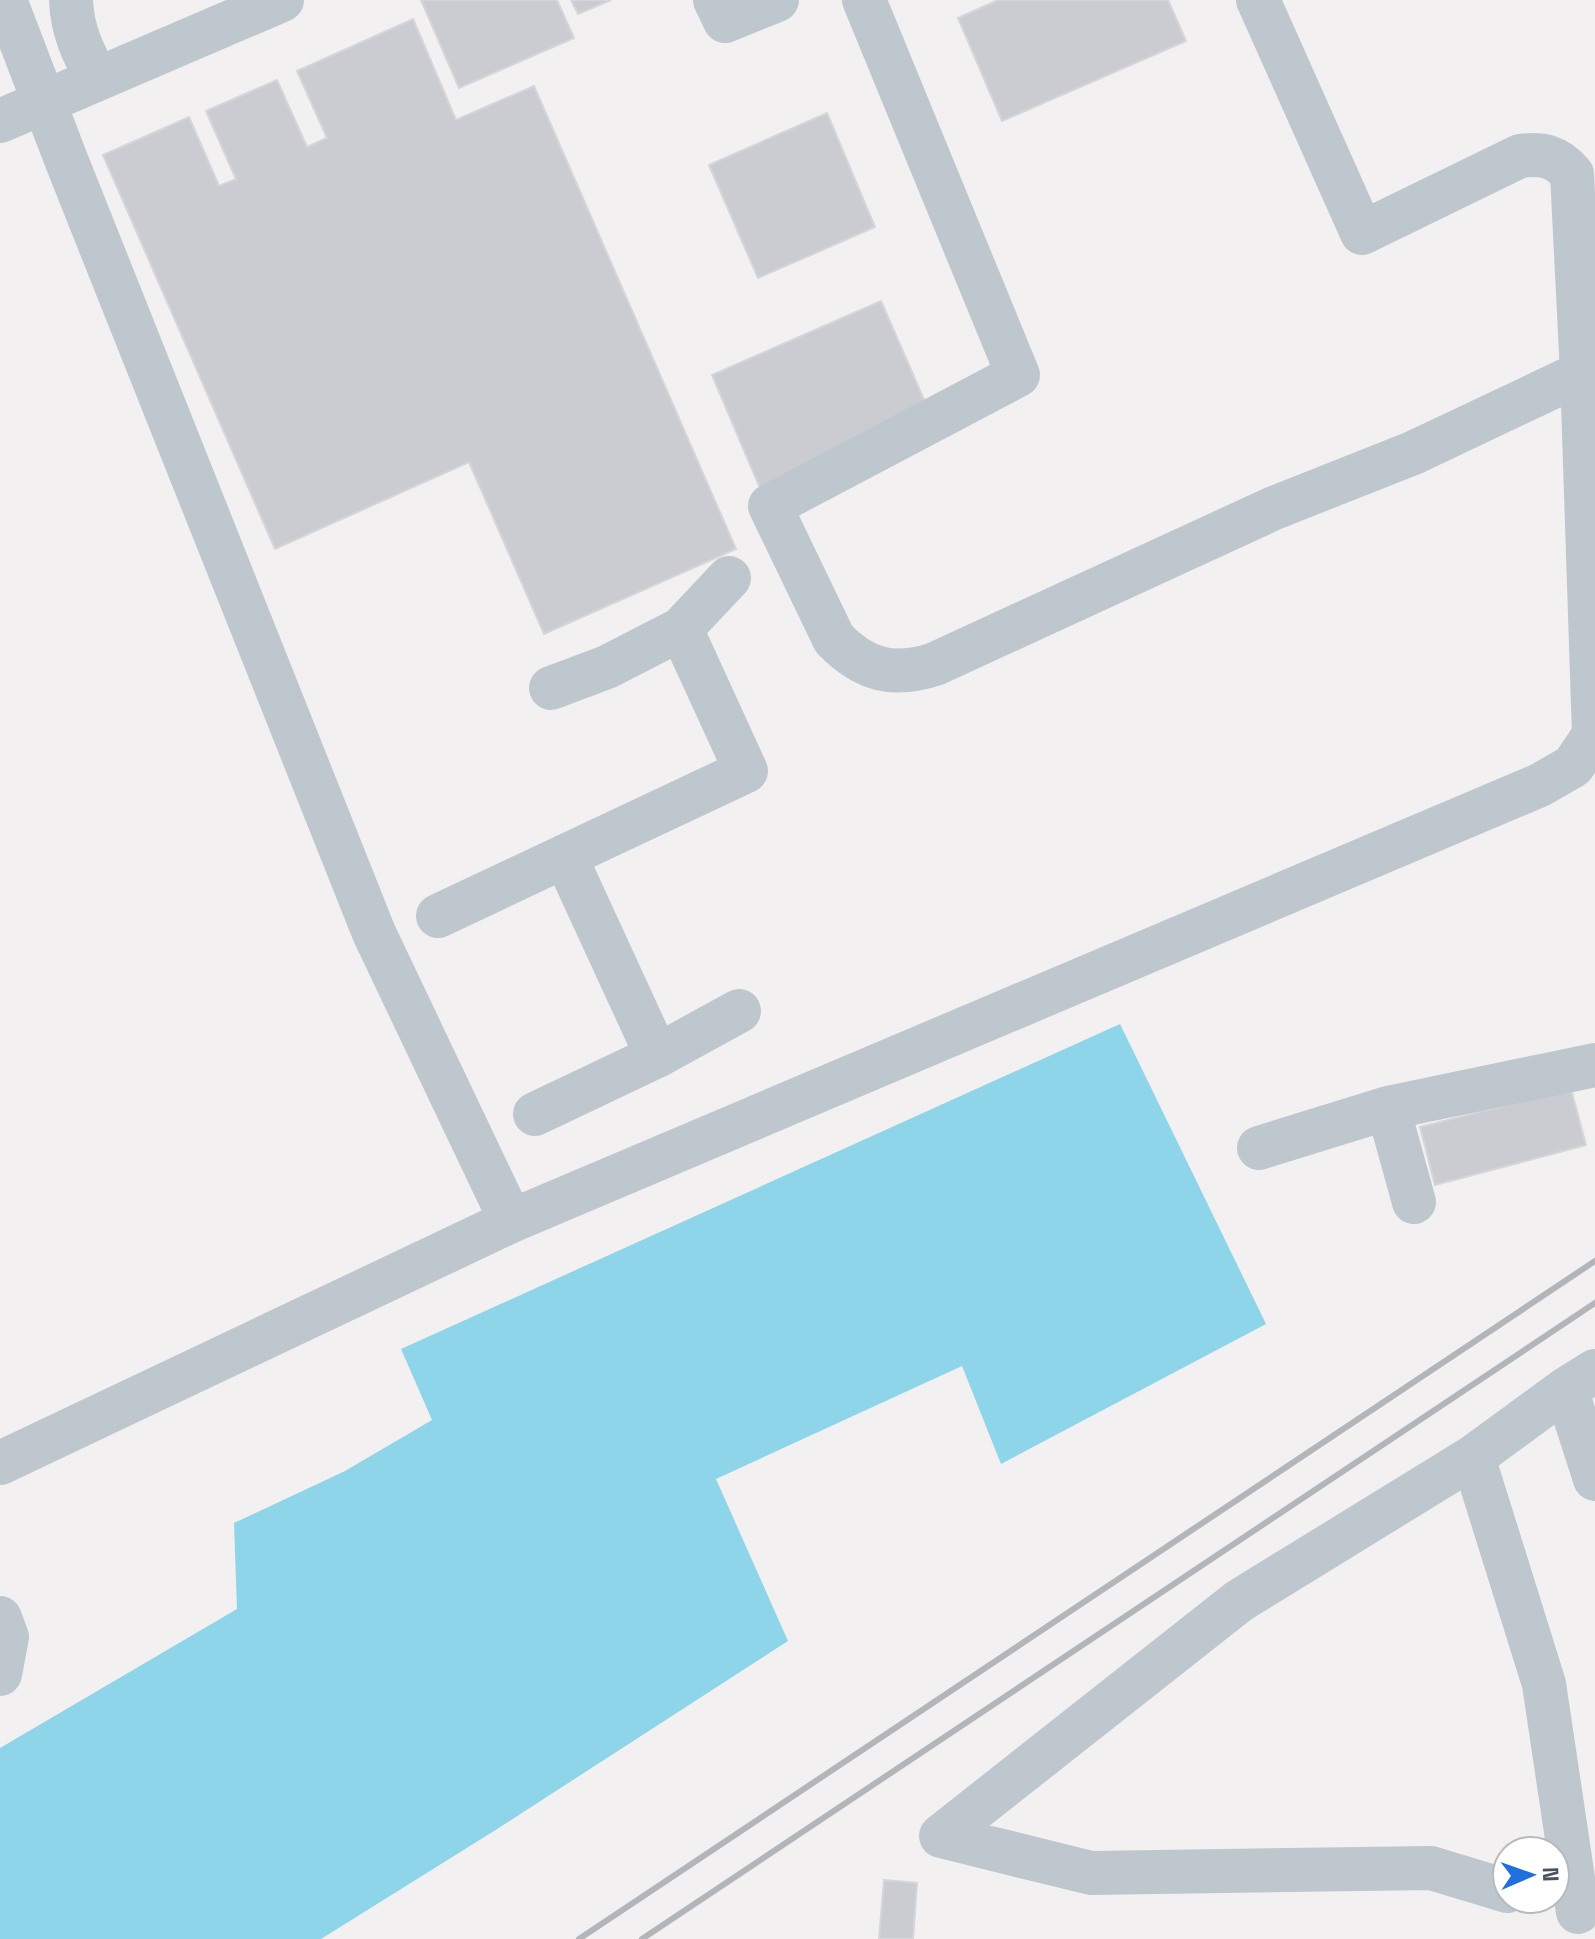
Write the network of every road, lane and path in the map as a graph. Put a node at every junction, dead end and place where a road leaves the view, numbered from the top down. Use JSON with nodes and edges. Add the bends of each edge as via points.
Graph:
{"nodes":[{"id":1,"x":5,"y":0,"type":"edge"},
{"id":2,"x":71,"y":0,"type":"edge"},
{"id":3,"x":282,"y":0,"type":"edge"},
{"id":4,"x":715,"y":0,"type":"edge"},
{"id":5,"x":777,"y":0,"type":"edge"},
{"id":6,"x":864,"y":0,"type":"edge"},
{"id":7,"x":1258,"y":0,"type":"edge"},
{"id":8,"x":98,"y":79,"type":"junction"},
{"id":9,"x":44,"y":103,"type":"junction"},
{"id":10,"x":0,"y":121,"type":"edge"},
{"id":11,"x":1582,"y":373,"type":"junction"},
{"id":12,"x":729,"y":578,"type":"dead end"},
{"id":13,"x":681,"y":629,"type":"junction"},
{"id":14,"x":551,"y":688,"type":"dead end"},
{"id":15,"x":565,"y":856,"type":"junction"},
{"id":16,"x":438,"y":916,"type":"dead end"},
{"id":17,"x":739,"y":1011,"type":"dead end"},
{"id":18,"x":657,"y":1056,"type":"junction"},
{"id":19,"x":1595,"y":1065,"type":"edge"},
{"id":20,"x":1388,"y":1108,"type":"junction"},
{"id":21,"x":535,"y":1114,"type":"dead end"},
{"id":22,"x":1259,"y":1148,"type":"dead end"},
{"id":23,"x":1414,"y":1202,"type":"dead end"},
{"id":24,"x":511,"y":1221,"type":"junction"},
{"id":25,"x":1580,"y":1380,"type":"edge"},
{"id":26,"x":1473,"y":1457,"type":"junction"},
{"id":27,"x":0,"y":1463,"type":"edge"},
{"id":28,"x":1595,"y":1479,"type":"edge"},
{"id":29,"x":0,"y":1618,"type":"edge"},
{"id":30,"x":0,"y":1674,"type":"edge"},
{"id":31,"x":1491,"y":1886,"type":"edge"},
{"id":32,"x":1586,"y":1912,"type":"edge"}],
"edges":[{"from":1,"to":9,"type":"street"},
{"from":2,"to":8,"type":"street","via":[[76,36]]},
{"from":3,"to":8,"type":"street"},
{"from":4,"to":5,"type":"street","via":[[725,21]]},
{"from":6,"to":11,"type":"street","via":[[1018,375],[770,506],[834,639],[859,660],[905,672],[935,664]]},
{"from":7,"to":11,"type":"street","via":[[1362,233],[1520,156],[1548,157],[1572,174]]},
{"from":8,"to":9,"type":"street"},
{"from":9,"to":10,"type":"street"},
{"from":9,"to":24,"type":"street","via":[[374,933]]},
{"from":11,"to":24,"type":"street","via":[[1594,735],[1573,766],[1540,785]]},
{"from":12,"to":13,"type":"street"},
{"from":13,"to":14,"type":"street","via":[[607,667]]},
{"from":13,"to":15,"type":"street","via":[[746,771]]},
{"from":15,"to":16,"type":"street"},
{"from":15,"to":18,"type":"street"},
{"from":17,"to":18,"type":"street"},
{"from":18,"to":21,"type":"street"},
{"from":19,"to":20,"type":"street"},
{"from":20,"to":22,"type":"street"},
{"from":20,"to":23,"type":"street"},
{"from":24,"to":27,"type":"street"},
{"from":25,"to":26,"type":"street"},
{"from":25,"to":28,"type":"street"},
{"from":26,"to":31,"type":"street","via":[[1239,1601],[941,1836],[1091,1873],[1431,1868]]},
{"from":26,"to":32,"type":"street","via":[[1544,1684]]},
{"from":29,"to":30,"type":"street","via":[[7,1637]]}]}
